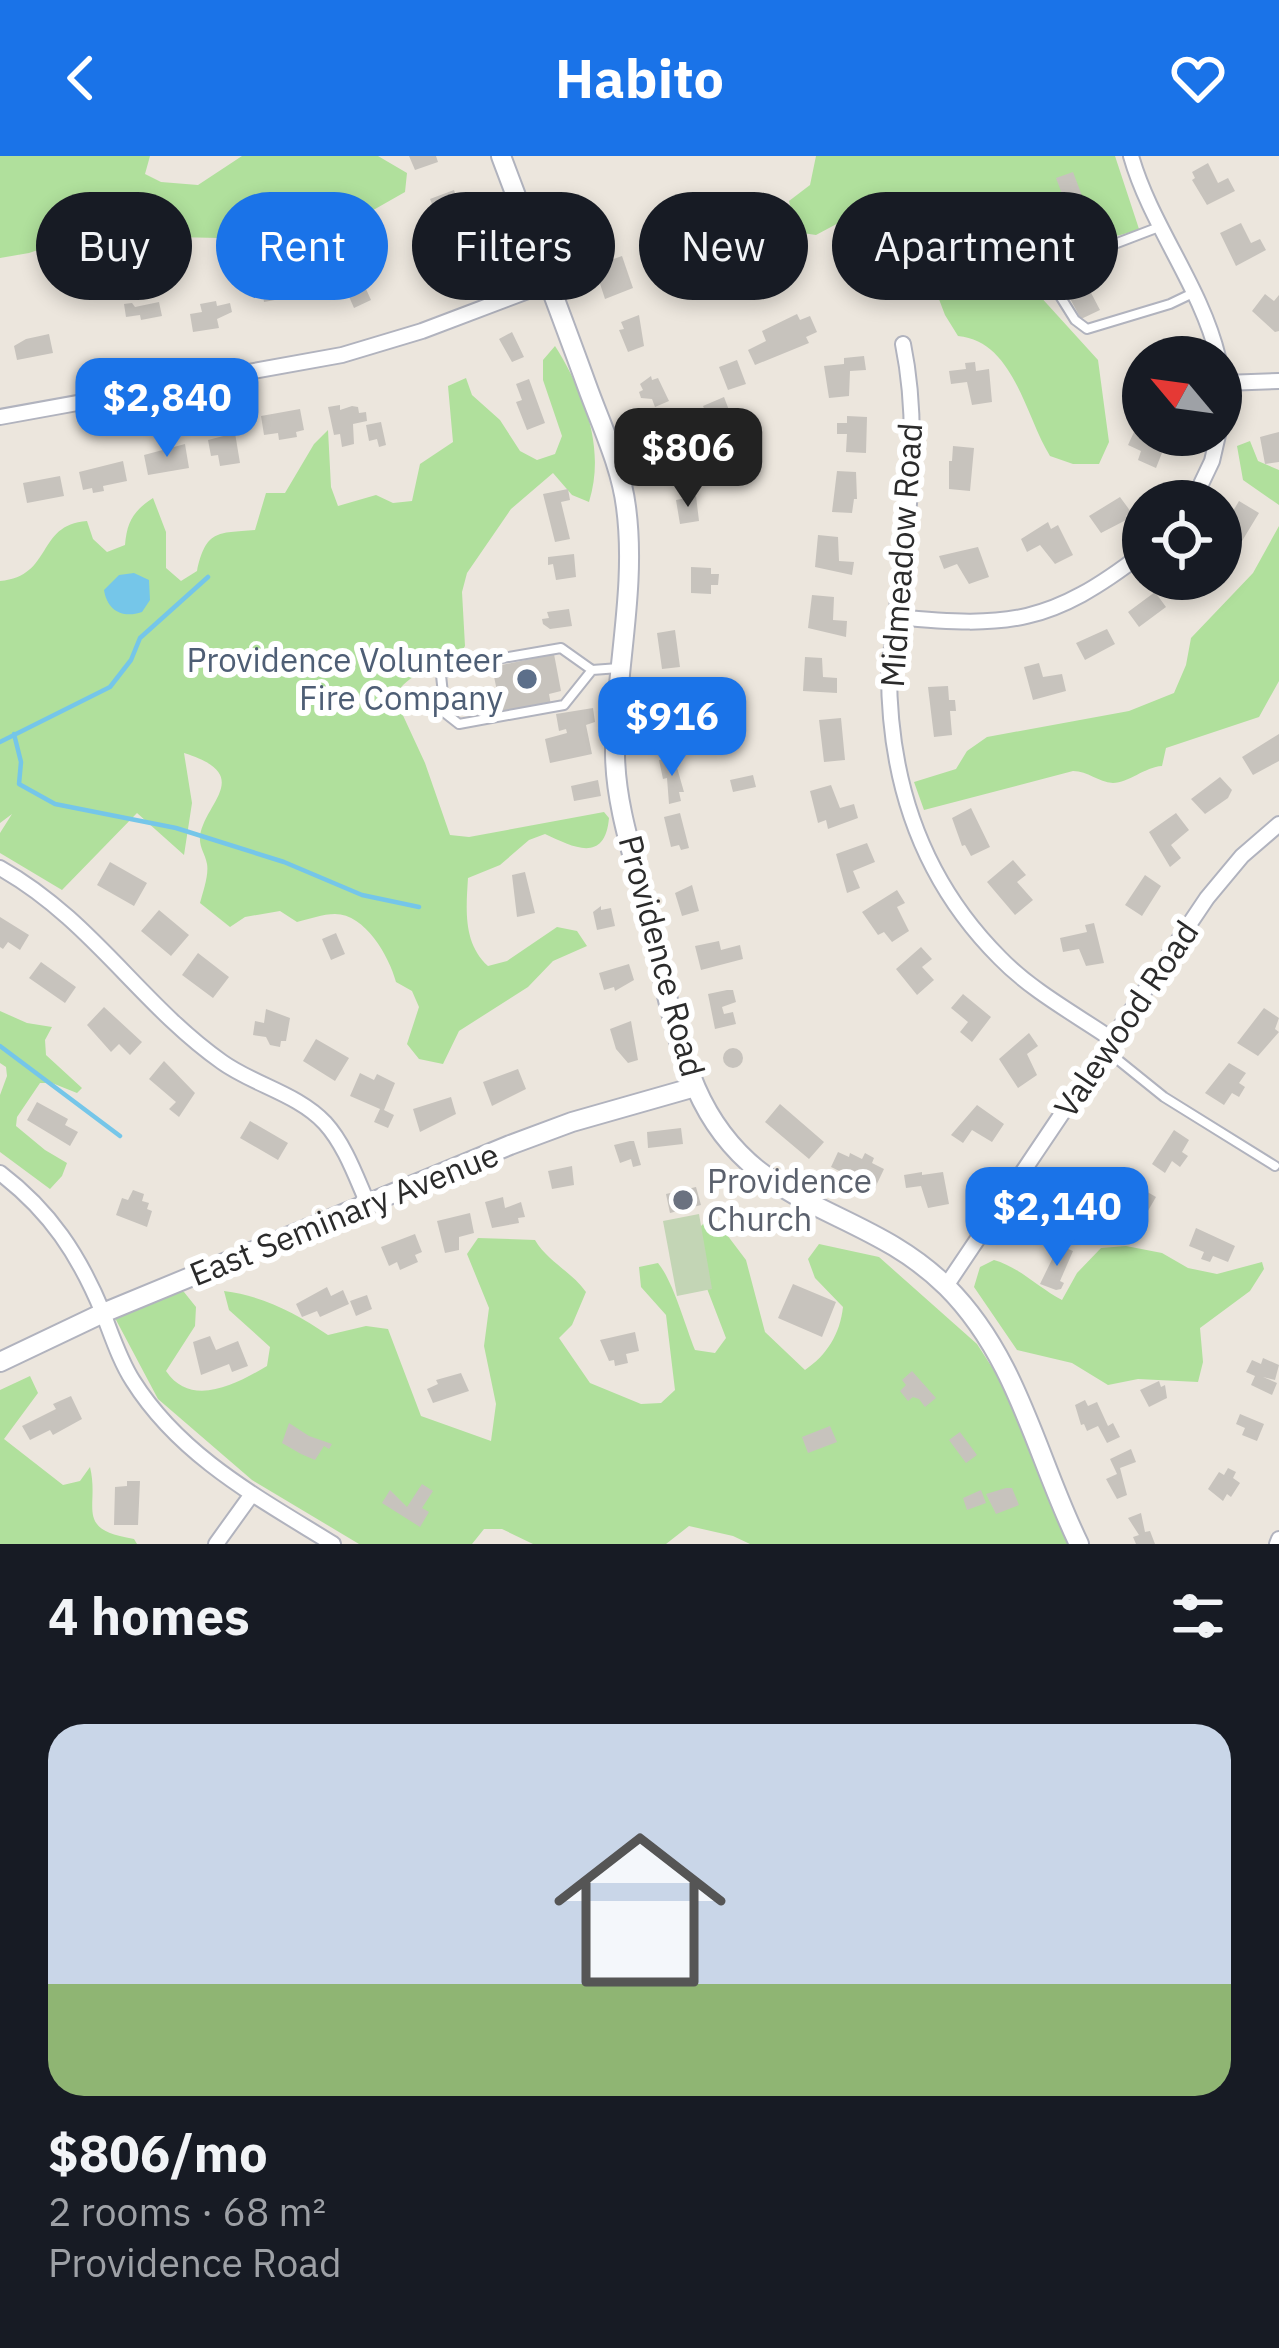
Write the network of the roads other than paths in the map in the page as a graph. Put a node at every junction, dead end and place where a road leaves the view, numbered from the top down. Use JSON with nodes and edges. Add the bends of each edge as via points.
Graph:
{"nodes":[{"id":1,"x":501,"y":156,"type":"edge"},
{"id":2,"x":1131,"y":156,"type":"edge"},
{"id":3,"x":515,"y":192,"type":"edge"},
{"id":4,"x":1160,"y":227,"type":"junction"},
{"id":5,"x":1193,"y":293,"type":"junction"},
{"id":6,"x":504,"y":300,"type":"edge"},
{"id":7,"x":555,"y":300,"type":"edge"},
{"id":8,"x":1210,"y":336,"type":"edge"},
{"id":9,"x":903,"y":344,"type":"dead end"},
{"id":10,"x":1242,"y":378,"type":"edge"},
{"id":11,"x":1279,"y":381,"type":"edge"},
{"id":12,"x":0,"y":417,"type":"edge"},
{"id":13,"x":1122,"y":568,"type":"edge"},
{"id":14,"x":896,"y":617,"type":"junction"},
{"id":15,"x":620,"y":668,"type":"junction"},
{"id":16,"x":592,"y":670,"type":"junction"},
{"id":17,"x":1279,"y":824,"type":"edge"},
{"id":18,"x":0,"y":868,"type":"edge"},
{"id":19,"x":1109,"y":1045,"type":"junction"},
{"id":20,"x":695,"y":1087,"type":"junction"},
{"id":21,"x":1275,"y":1166,"type":"dead end"},
{"id":22,"x":0,"y":1173,"type":"edge"},
{"id":23,"x":368,"y":1204,"type":"junction"},
{"id":24,"x":946,"y":1286,"type":"junction"},
{"id":25,"x":103,"y":1312,"type":"junction"},
{"id":26,"x":0,"y":1363,"type":"edge"},
{"id":27,"x":252,"y":1494,"type":"junction"},
{"id":28,"x":216,"y":1544,"type":"edge"},
{"id":29,"x":333,"y":1544,"type":"edge"},
{"id":30,"x":1078,"y":1544,"type":"edge"}],
"edges":[{"from":1,"to":3,"type":"street","name":"Providence Road"},
{"from":2,"to":4,"type":"street"},
{"from":4,"to":5,"type":"street"},
{"from":4,"to":5,"type":"lane","via":[[1067,260],[1055,288],[1087,329]]},
{"from":5,"to":8,"type":"street"},
{"from":6,"to":12,"type":"street","via":[[342,355]]},
{"from":7,"to":15,"type":"street","name":"Providence Road","via":[[626,508]]},
{"from":9,"to":14,"type":"street","name":"Midmeadow Road","via":[[913,441]]},
{"from":10,"to":11,"type":"street"},
{"from":13,"to":14,"type":"street","via":[[1083,596],[1028,618],[968,624]]},
{"from":14,"to":19,"type":"street","name":"Midmeadow Road","via":[[893,745],[931,866],[1001,960]]},
{"from":15,"to":16,"type":"lane"},
{"from":15,"to":20,"type":"street","name":"Providence Road","via":[[620,795]]},
{"from":16,"to":16,"type":"lane","via":[[564,705],[459,724],[445,712],[439,683],[448,669],[561,648]]},
{"from":17,"to":19,"type":"street","name":"Valewood Road","via":[[1207,898]]},
{"from":18,"to":23,"type":"street","via":[[52,902],[222,1063],[323,1120]]},
{"from":19,"to":21,"type":"lane","via":[[1164,1097]]},
{"from":19,"to":24,"type":"street","name":"Valewood Road"},
{"from":20,"to":23,"type":"street","name":"East Seminary Avenue","via":[[572,1122]]},
{"from":20,"to":24,"type":"street","name":"Providence Road","via":[[755,1168],[798,1199],[890,1242]]},
{"from":22,"to":25,"type":"street","via":[[56,1224]]},
{"from":23,"to":25,"type":"street","name":"East Seminary Avenue"},
{"from":24,"to":30,"type":"street","name":"Providence Road","via":[[1002,1359]]},
{"from":25,"to":26,"type":"street","name":"East Seminary Avenue"},
{"from":25,"to":27,"type":"street","via":[[150,1406],[175,1436]]},
{"from":27,"to":28,"type":"street"},
{"from":27,"to":29,"type":"street"}]}
